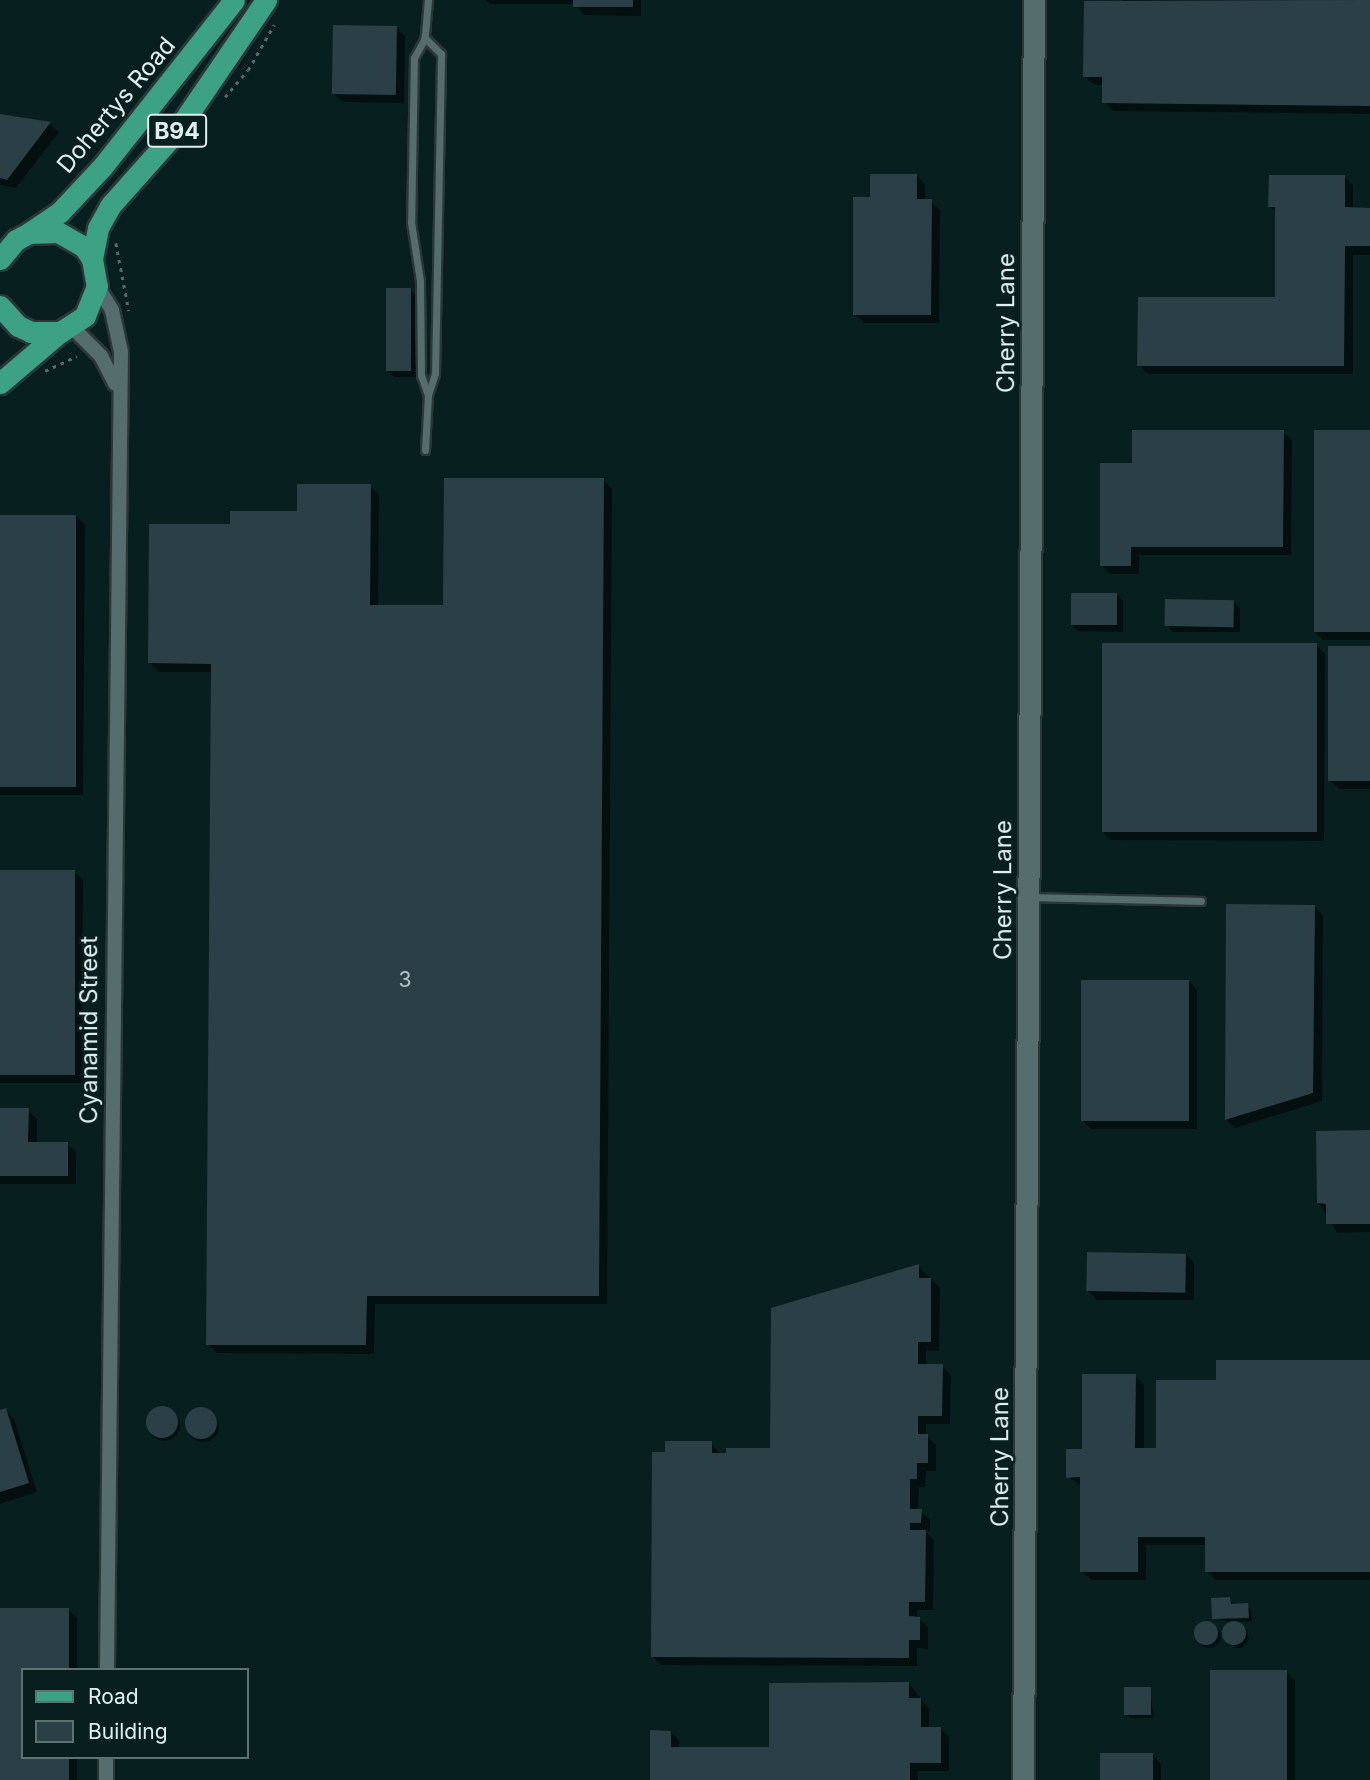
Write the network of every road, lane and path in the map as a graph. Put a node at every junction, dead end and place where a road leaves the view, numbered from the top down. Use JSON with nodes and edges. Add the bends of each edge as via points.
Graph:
{"nodes":[{"id":1,"x":234,"y":0,"type":"edge"},
{"id":2,"x":428,"y":0,"type":"edge"},
{"id":3,"x":1034,"y":0,"type":"edge"},
{"id":4,"x":271,"y":8,"type":"edge"},
{"id":5,"x":425,"y":38,"type":"junction"},
{"id":6,"x":219,"y":103,"type":"dead end"},
{"id":7,"x":29,"y":233,"type":"junction"},
{"id":8,"x":116,"y":240,"type":"dead end"},
{"id":9,"x":0,"y":259,"type":"edge"},
{"id":10,"x":92,"y":259,"type":"junction"},
{"id":11,"x":97,"y":286,"type":"junction"},
{"id":12,"x":0,"y":306,"type":"edge"},
{"id":13,"x":127,"y":316,"type":"dead end"},
{"id":14,"x":66,"y":329,"type":"junction"},
{"id":15,"x":0,"y":383,"type":"edge"},
{"id":16,"x":117,"y":391,"type":"junction"},
{"id":17,"x":428,"y":395,"type":"junction"},
{"id":18,"x":425,"y":450,"type":"dead end"},
{"id":19,"x":1030,"y":897,"type":"junction"},
{"id":20,"x":1201,"y":901,"type":"dead end"},
{"id":21,"x":107,"y":1668,"type":"edge"},
{"id":22,"x":106,"y":1759,"type":"edge"},
{"id":23,"x":106,"y":1780,"type":"edge"},
{"id":24,"x":1023,"y":1780,"type":"edge"}],
"edges":[{"from":1,"to":7,"type":"main road","name":"Dohertys Road","number":"B94","via":[[103,166],[60,212]]},
{"from":2,"to":5,"type":"lane"},
{"from":3,"to":19,"type":"street","name":"Cherry Lane"},
{"from":4,"to":6,"type":"path","via":[[248,70]]},
{"from":4,"to":10,"type":"main road","number":"B94","via":[[176,132],[103,216]]},
{"from":5,"to":17,"type":"lane","via":[[414,58],[411,222],[420,281],[421,375]]},
{"from":5,"to":17,"type":"lane","via":[[440,54],[435,373]]},
{"from":7,"to":9,"type":"main road","number":"B94"},
{"from":7,"to":10,"type":"main road","via":[[51,231],[72,238]]},
{"from":8,"to":13,"type":"path","via":[[116,261],[130,300]]},
{"from":10,"to":11,"type":"main road","number":"B94"},
{"from":11,"to":14,"type":"main road","via":[[89,309]]},
{"from":11,"to":16,"type":"street","name":"Cyanamid Street","via":[[118,331]]},
{"from":12,"to":14,"type":"main road","via":[[18,326],[31,332]]},
{"from":14,"to":15,"type":"main road"},
{"from":14,"to":16,"type":"street","name":"Cyanamid Street","via":[[101,356]]},
{"from":16,"to":21,"type":"street","name":"Cyanamid Street"},
{"from":17,"to":18,"type":"lane"},
{"from":19,"to":20,"type":"lane"},
{"from":19,"to":24,"type":"street","name":"Cherry Lane"},
{"from":22,"to":23,"type":"street"}]}
